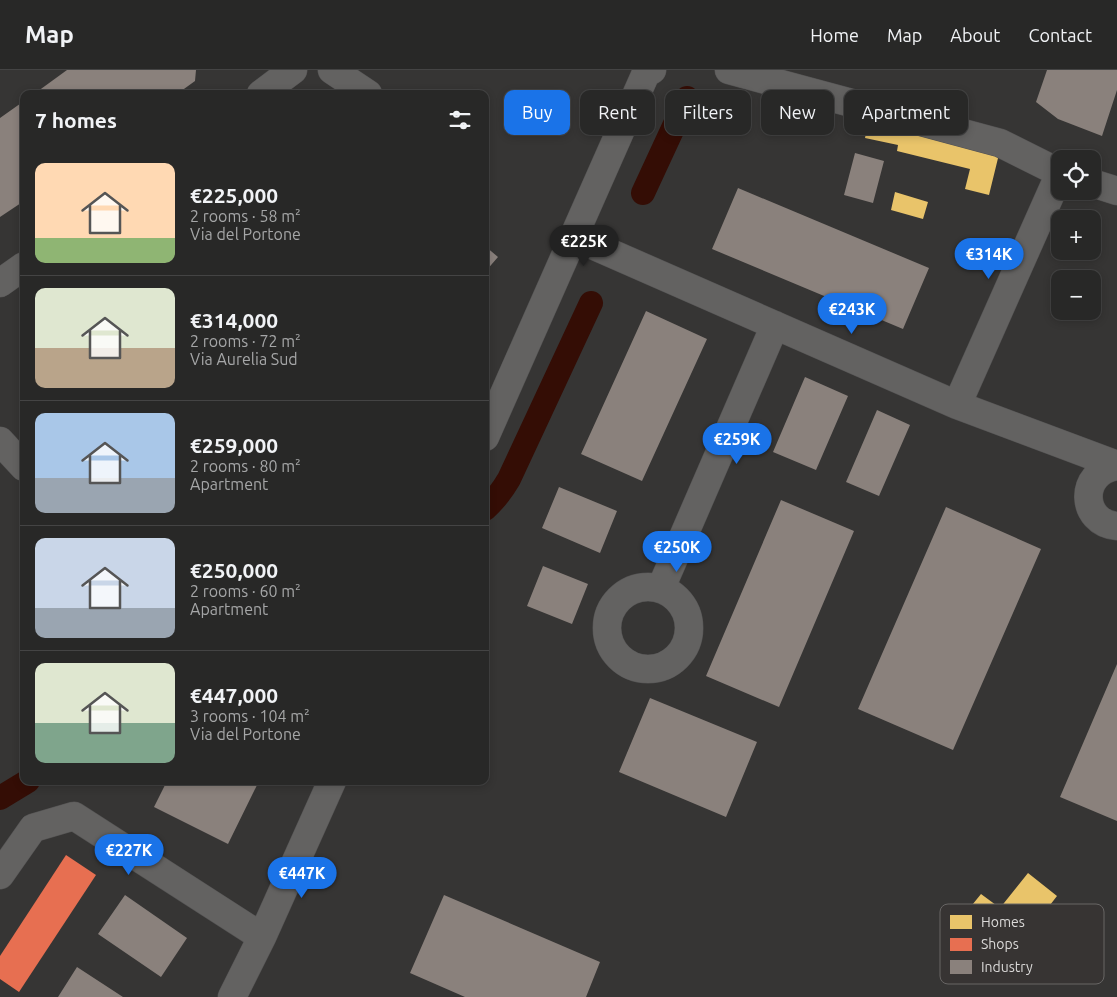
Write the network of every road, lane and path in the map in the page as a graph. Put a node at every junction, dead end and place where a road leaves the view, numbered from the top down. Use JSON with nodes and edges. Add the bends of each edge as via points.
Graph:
{"nodes":[{"id":1,"x":293,"y":70,"type":"edge"},
{"id":2,"x":332,"y":70,"type":"edge"},
{"id":3,"x":652,"y":70,"type":"edge"},
{"id":4,"x":729,"y":70,"type":"edge"},
{"id":5,"x":266,"y":90,"type":"edge"},
{"id":6,"x":362,"y":90,"type":"edge"},
{"id":7,"x":1051,"y":168,"type":"edge"},
{"id":8,"x":1101,"y":186,"type":"edge"},
{"id":9,"x":1117,"y":191,"type":"edge"},
{"id":10,"x":1051,"y":193,"type":"edge"},
{"id":11,"x":574,"y":237,"type":"junction"},
{"id":12,"x":20,"y":269,"type":"edge"},
{"id":13,"x":0,"y":283,"type":"edge"},
{"id":14,"x":775,"y":325,"type":"junction"},
{"id":15,"x":958,"y":405,"type":"junction"},
{"id":16,"x":489,"y":428,"type":"edge"},
{"id":17,"x":0,"y":441,"type":"edge"},
{"id":18,"x":20,"y":460,"type":"edge"},
{"id":19,"x":1117,"y":465,"type":"edge"},
{"id":20,"x":1117,"y":526,"type":"edge"},
{"id":21,"x":661,"y":588,"type":"dead end"},
{"id":22,"x":330,"y":785,"type":"edge"},
{"id":23,"x":0,"y":875,"type":"edge"},
{"id":24,"x":262,"y":937,"type":"junction"},
{"id":25,"x":232,"y":997,"type":"edge"}],
"edges":[{"from":1,"to":5,"type":"street"},
{"from":2,"to":6,"type":"street"},
{"from":3,"to":11,"type":"street","via":[[646,73]]},
{"from":4,"to":7,"type":"street","via":[[1000,143]]},
{"from":8,"to":9,"type":"street"},
{"from":10,"to":15,"type":"street"},
{"from":11,"to":14,"type":"street"},
{"from":11,"to":16,"type":"street"},
{"from":12,"to":13,"type":"street"},
{"from":14,"to":15,"type":"street"},
{"from":14,"to":21,"type":"street"},
{"from":15,"to":19,"type":"street"},
{"from":17,"to":18,"type":"street"},
{"from":19,"to":20,"type":"street","via":[[1100,472],[1089,488],[1088,498],[1096,516],[1104,523]]},
{"from":22,"to":24,"type":"street"},
{"from":23,"to":24,"type":"street","via":[[33,828],[74,816]]},
{"from":24,"to":25,"type":"street"}]}
